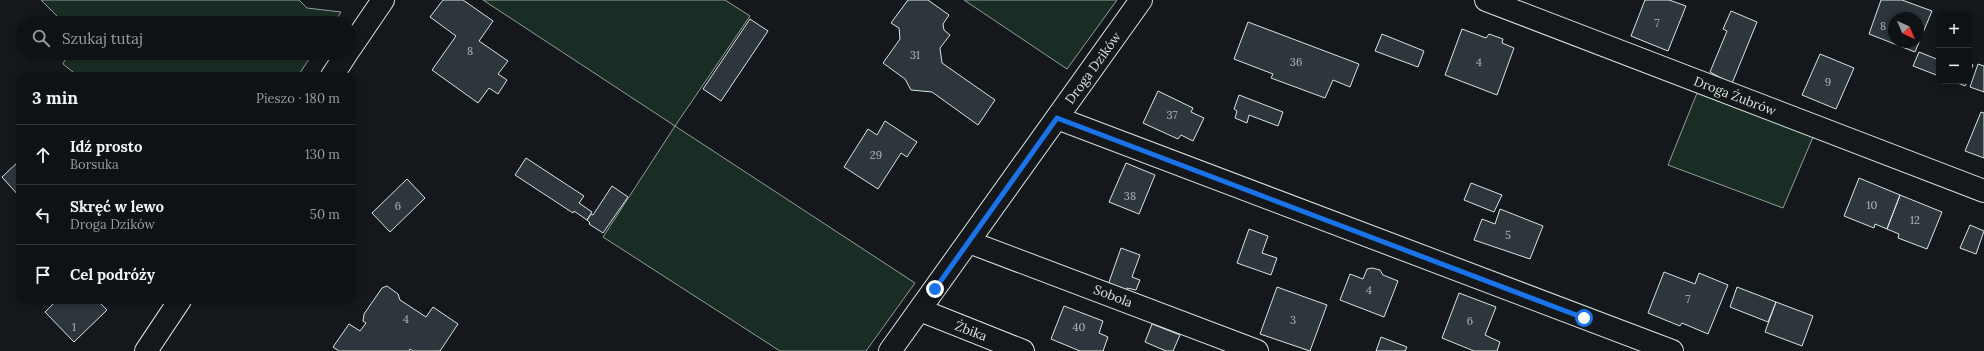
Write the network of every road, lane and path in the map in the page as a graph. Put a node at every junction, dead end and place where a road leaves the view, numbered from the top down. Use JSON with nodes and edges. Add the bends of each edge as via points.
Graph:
{"nodes":[{"id":1,"x":383,"y":0,"type":"edge"},
{"id":2,"x":1141,"y":0,"type":"edge"},
{"id":3,"x":1486,"y":0,"type":"edge"},
{"id":4,"x":356,"y":40,"type":"edge"},
{"id":5,"x":342,"y":60,"type":"edge"},
{"id":6,"x":335,"y":72,"type":"edge"},
{"id":7,"x":1057,"y":118,"type":"junction"},
{"id":8,"x":1984,"y":191,"type":"edge"},
{"id":9,"x":969,"y":242,"type":"junction"},
{"id":10,"x":177,"y":304,"type":"edge"},
{"id":11,"x":920,"y":310,"type":"junction"},
{"id":12,"x":146,"y":351,"type":"edge"},
{"id":13,"x":890,"y":351,"type":"edge"},
{"id":14,"x":1023,"y":351,"type":"edge"},
{"id":15,"x":1257,"y":351,"type":"edge"},
{"id":16,"x":1672,"y":351,"type":"edge"}],
"edges":[{"from":1,"to":4,"type":"street"},
{"from":2,"to":7,"type":"street","name":"Droga Dzików"},
{"from":3,"to":8,"type":"street","name":"Droga Żubrów"},
{"from":5,"to":6,"type":"street"},
{"from":7,"to":9,"type":"street","name":"Droga Dzików"},
{"from":7,"to":16,"type":"street"},
{"from":9,"to":11,"type":"street","name":"Droga Dzików"},
{"from":9,"to":15,"type":"street","name":"Sobola"},
{"from":10,"to":12,"type":"street"},
{"from":11,"to":13,"type":"street","name":"Droga Dzików"},
{"from":11,"to":14,"type":"street","name":"Żbika"}]}
